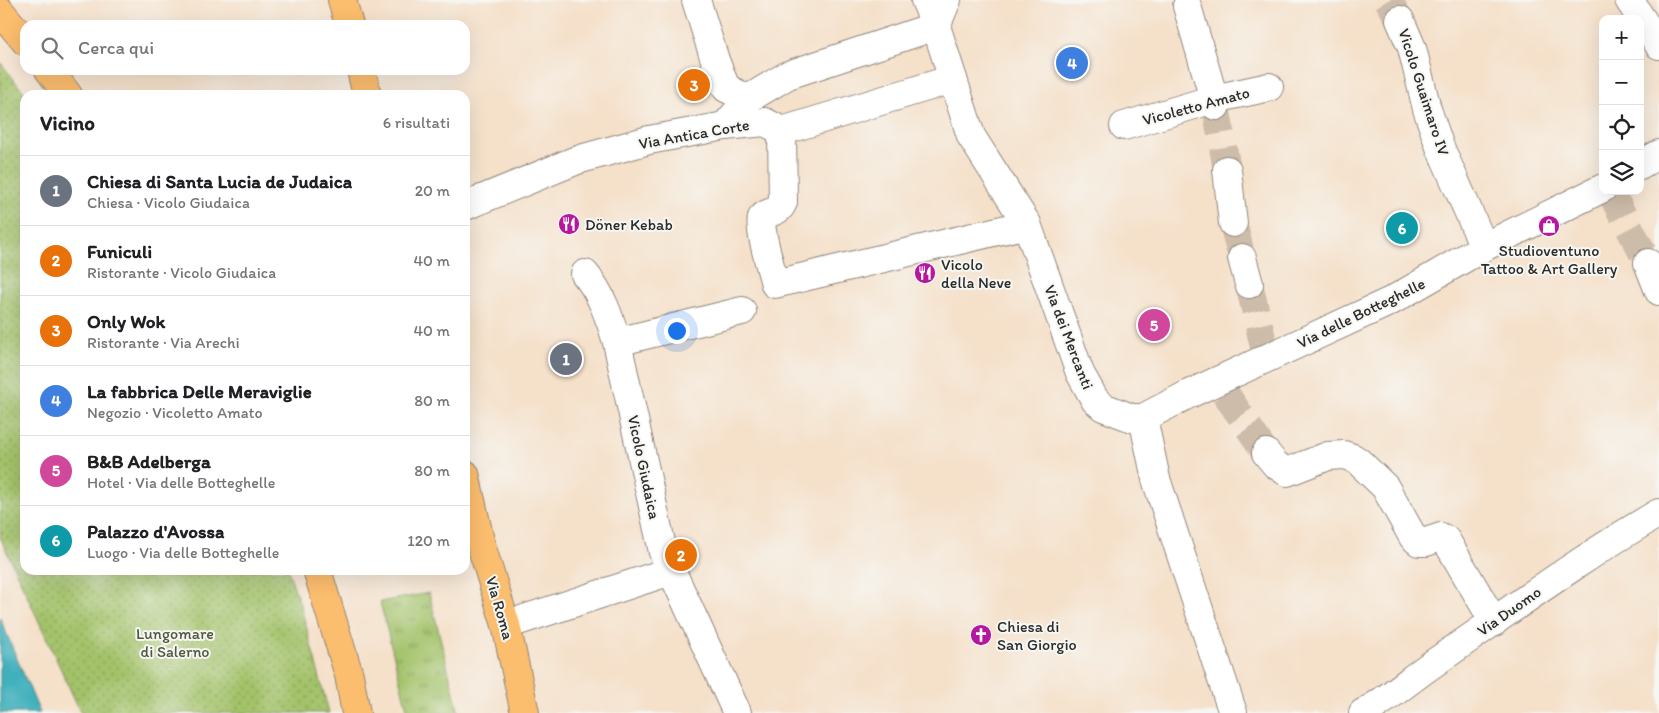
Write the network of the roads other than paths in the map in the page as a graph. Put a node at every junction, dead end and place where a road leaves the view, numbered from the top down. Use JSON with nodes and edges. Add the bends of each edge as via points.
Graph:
{"nodes":[{"id":1,"x":342,"y":0,"type":"edge"},
{"id":2,"x":696,"y":0,"type":"edge"},
{"id":3,"x":925,"y":0,"type":"edge"},
{"id":4,"x":947,"y":0,"type":"edge"},
{"id":5,"x":1629,"y":0,"type":"edge"},
{"id":6,"x":1186,"y":6,"type":"dead end"},
{"id":7,"x":0,"y":11,"type":"edge"},
{"id":8,"x":348,"y":20,"type":"edge"},
{"id":9,"x":1400,"y":20,"type":"tunnel mouth"},
{"id":10,"x":936,"y":26,"type":"junction"},
{"id":11,"x":20,"y":35,"type":"edge"},
{"id":12,"x":1659,"y":45,"type":"edge"},
{"id":13,"x":53,"y":75,"type":"edge"},
{"id":14,"x":362,"y":75,"type":"edge"},
{"id":15,"x":953,"y":79,"type":"junction"},
{"id":16,"x":1269,"y":87,"type":"dead end"},
{"id":17,"x":64,"y":90,"type":"edge"},
{"id":18,"x":366,"y":90,"type":"edge"},
{"id":19,"x":748,"y":99,"type":"junction"},
{"id":20,"x":1215,"y":103,"type":"junction"},
{"id":21,"x":725,"y":126,"type":"junction"},
{"id":22,"x":1124,"y":126,"type":"dead end"},
{"id":23,"x":782,"y":131,"type":"junction"},
{"id":24,"x":1659,"y":154,"type":"edge"},
{"id":25,"x":1644,"y":163,"type":"edge"},
{"id":26,"x":1227,"y":170,"type":"tunnel mouth"},
{"id":27,"x":1599,"y":190,"type":"edge"},
{"id":28,"x":470,"y":204,"type":"edge"},
{"id":29,"x":1027,"y":224,"type":"junction"},
{"id":30,"x":1233,"y":224,"type":"tunnel mouth"},
{"id":31,"x":1484,"y":247,"type":"junction"},
{"id":32,"x":1648,"y":263,"type":"tunnel mouth"},
{"id":33,"x":585,"y":274,"type":"dead end"},
{"id":34,"x":1659,"y":291,"type":"edge"},
{"id":35,"x":742,"y":311,"type":"dead end"},
{"id":36,"x":617,"y":342,"type":"junction"},
{"id":37,"x":1143,"y":418,"type":"junction"},
{"id":38,"x":1266,"y":453,"type":"tunnel mouth"},
{"id":39,"x":470,"y":495,"type":"edge"},
{"id":40,"x":1659,"y":513,"type":"edge"},
{"id":41,"x":671,"y":571,"type":"junction"},
{"id":42,"x":318,"y":575,"type":"edge"},
{"id":43,"x":1494,"y":622,"type":"junction"},
{"id":44,"x":506,"y":625,"type":"junction"},
{"id":45,"x":356,"y":713,"type":"edge"},
{"id":46,"x":526,"y":713,"type":"edge"},
{"id":47,"x":737,"y":713,"type":"edge"},
{"id":48,"x":1233,"y":713,"type":"edge"},
{"id":49,"x":1363,"y":713,"type":"edge"}],
"edges":[{"from":1,"to":8,"type":"main road"},
{"from":2,"to":19,"type":"street","via":[[726,88]]},
{"from":3,"to":10,"type":"street","name":"Via dei Mercanti"},
{"from":4,"to":10,"type":"street"},
{"from":5,"to":12,"type":"street"},
{"from":6,"to":20,"type":"street"},
{"from":7,"to":11,"type":"main road"},
{"from":9,"to":31,"type":"street","name":"Vicolo Guaimaro IV","via":[[1412,48],[1440,147]]},
{"from":10,"to":15,"type":"street","name":"Via dei Mercanti"},
{"from":10,"to":19,"type":"street","via":[[788,75]]},
{"from":13,"to":17,"type":"main road"},
{"from":14,"to":18,"type":"main road"},
{"from":15,"to":23,"type":"street"},
{"from":15,"to":29,"type":"street","name":"Via dei Mercanti","via":[[971,136]]},
{"from":16,"to":20,"type":"street","name":"Vicoletto Amato"},
{"from":19,"to":21,"type":"street"},
{"from":20,"to":22,"type":"street","name":"Vicoletto Amato"},
{"from":21,"to":23,"type":"street","name":"Via Antica Corte","via":[[765,122]]},
{"from":21,"to":28,"type":"street","name":"Via Antica Corte","via":[[649,140],[577,160]]},
{"from":23,"to":29,"type":"street","via":[[783,202],[779,209],[762,221],[775,284]]},
{"from":24,"to":25,"type":"street"},
{"from":26,"to":30,"type":"street"},
{"from":27,"to":31,"type":"street","name":"Via delle Botteghelle"},
{"from":29,"to":37,"type":"street","name":"Via dei Mercanti","via":[[1088,390],[1103,407],[1132,418]]},
{"from":31,"to":37,"type":"street","name":"Via delle Botteghelle","via":[[1391,301],[1267,354],[1222,387]]},
{"from":32,"to":34,"type":"street"},
{"from":33,"to":36,"type":"street","name":"Vicolo Giudaica","via":[[610,320]]},
{"from":35,"to":36,"type":"street"},
{"from":36,"to":41,"type":"street","name":"Vicolo Giudaica","via":[[663,552]]},
{"from":37,"to":48,"type":"street","via":[[1156,479]]},
{"from":38,"to":43,"type":"street","via":[[1287,472],[1328,456],[1344,455],[1359,462],[1385,487],[1413,537],[1419,542],[1441,537],[1446,540]]},
{"from":39,"to":44,"type":"main road","name":"Via Roma"},
{"from":40,"to":43,"type":"street","name":"Via Duomo"},
{"from":41,"to":44,"type":"street"},
{"from":41,"to":47,"type":"street","name":"Vicolo Giudaica"},
{"from":42,"to":45,"type":"main road"},
{"from":43,"to":49,"type":"street","name":"Via Duomo"},
{"from":44,"to":46,"type":"main road","name":"Via Roma"}]}
